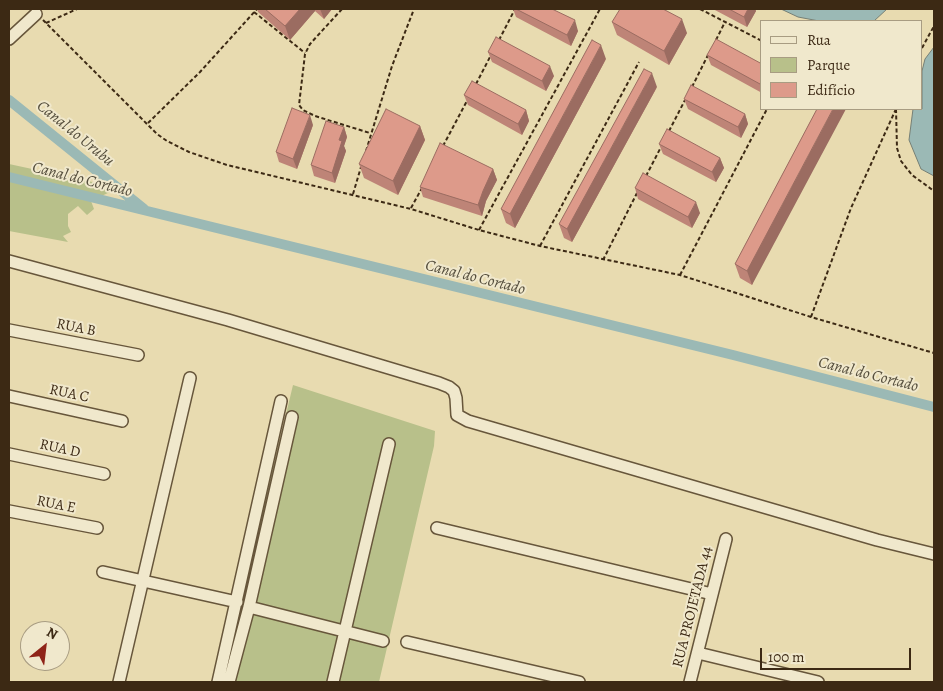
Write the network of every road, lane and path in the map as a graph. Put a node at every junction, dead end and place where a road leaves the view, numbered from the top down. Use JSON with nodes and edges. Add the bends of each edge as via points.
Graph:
{"nodes":[{"id":1,"x":77,"y":9,"type":"edge"},
{"id":2,"x":257,"y":9,"type":"edge"},
{"id":3,"x":342,"y":9,"type":"edge"},
{"id":4,"x":414,"y":9,"type":"edge"},
{"id":5,"x":515,"y":9,"type":"edge"},
{"id":6,"x":600,"y":9,"type":"edge"},
{"id":7,"x":700,"y":9,"type":"edge"},
{"id":8,"x":254,"y":12,"type":"junction"},
{"id":9,"x":36,"y":14,"type":"joint"},
{"id":10,"x":725,"y":22,"type":"junction"},
{"id":11,"x":46,"y":23,"type":"junction"},
{"id":12,"x":934,"y":26,"type":"edge"},
{"id":13,"x":9,"y":38,"type":"edge"},
{"id":14,"x":716,"y":40,"type":"edge"},
{"id":15,"x":760,"y":40,"type":"edge"},
{"id":16,"x":497,"y":44,"type":"edge"},
{"id":17,"x":923,"y":46,"type":"edge"},
{"id":18,"x":712,"y":49,"type":"edge"},
{"id":19,"x":492,"y":52,"type":"edge"},
{"id":20,"x":305,"y":54,"type":"junction"},
{"id":21,"x":639,"y":62,"type":"dead end"},
{"id":22,"x":474,"y":87,"type":"edge"},
{"id":23,"x":470,"y":96,"type":"edge"},
{"id":24,"x":766,"y":110,"type":"edge"},
{"id":25,"x":896,"y":110,"type":"edge"},
{"id":26,"x":896,"y":110,"type":"edge"},
{"id":27,"x":148,"y":123,"type":"junction"},
{"id":28,"x":371,"y":134,"type":"junction"},
{"id":29,"x":666,"y":137,"type":"edge"},
{"id":30,"x":662,"y":146,"type":"edge"},
{"id":31,"x":442,"y":148,"type":"edge"},
{"id":32,"x":366,"y":151,"type":"edge"},
{"id":33,"x":363,"y":160,"type":"edge"},
{"id":34,"x":643,"y":181,"type":"edge"},
{"id":35,"x":424,"y":183,"type":"edge"},
{"id":36,"x":639,"y":190,"type":"edge"},
{"id":37,"x":934,"y":191,"type":"edge"},
{"id":38,"x":354,"y":194,"type":"junction"},
{"id":39,"x":411,"y":209,"type":"junction"},
{"id":40,"x":479,"y":230,"type":"junction"},
{"id":41,"x":540,"y":246,"type":"junction"},
{"id":42,"x":602,"y":260,"type":"junction"},
{"id":43,"x":9,"y":261,"type":"edge"},
{"id":44,"x":680,"y":275,"type":"junction"},
{"id":45,"x":811,"y":317,"type":"junction"},
{"id":46,"x":9,"y":330,"type":"edge"},
{"id":47,"x":934,"y":353,"type":"edge"},
{"id":48,"x":138,"y":355,"type":"dead end"},
{"id":49,"x":190,"y":378,"type":"dead end"},
{"id":50,"x":9,"y":396,"type":"edge"},
{"id":51,"x":281,"y":401,"type":"dead end"},
{"id":52,"x":292,"y":418,"type":"dead end"},
{"id":53,"x":122,"y":421,"type":"dead end"},
{"id":54,"x":389,"y":444,"type":"dead end"},
{"id":55,"x":9,"y":454,"type":"edge"},
{"id":56,"x":104,"y":474,"type":"dead end"},
{"id":57,"x":9,"y":511,"type":"edge"},
{"id":58,"x":97,"y":528,"type":"dead end"},
{"id":59,"x":437,"y":528,"type":"dead end"},
{"id":60,"x":726,"y":539,"type":"dead end"},
{"id":61,"x":934,"y":554,"type":"edge"},
{"id":62,"x":103,"y":572,"type":"dead end"},
{"id":63,"x":143,"y":582,"type":"junction"},
{"id":64,"x":712,"y":594,"type":"junction"},
{"id":65,"x":237,"y":602,"type":"junction"},
{"id":66,"x":248,"y":607,"type":"junction"},
{"id":67,"x":345,"y":632,"type":"junction"},
{"id":68,"x":383,"y":641,"type":"dead end"},
{"id":69,"x":407,"y":642,"type":"dead end"},
{"id":70,"x":698,"y":652,"type":"junction"},
{"id":71,"x":119,"y":682,"type":"edge"},
{"id":72,"x":218,"y":682,"type":"edge"},
{"id":73,"x":229,"y":682,"type":"edge"},
{"id":74,"x":333,"y":682,"type":"edge"},
{"id":75,"x":579,"y":682,"type":"edge"},
{"id":76,"x":690,"y":682,"type":"edge"},
{"id":77,"x":818,"y":682,"type":"edge"}],
"edges":[{"from":1,"to":11,"type":"path"},
{"from":2,"to":8,"type":"path"},
{"from":3,"to":20,"type":"path"},
{"from":4,"to":28,"type":"path"},
{"from":5,"to":16,"type":"path"},
{"from":6,"to":40,"type":"path"},
{"from":7,"to":10,"type":"path"},
{"from":8,"to":20,"type":"path"},
{"from":8,"to":27,"type":"path"},
{"from":9,"to":11,"type":"path"},
{"from":9,"to":13,"type":"street"},
{"from":10,"to":14,"type":"path"},
{"from":10,"to":15,"type":"path"},
{"from":11,"to":27,"type":"path"},
{"from":12,"to":17,"type":"path"},
{"from":18,"to":29,"type":"path"},
{"from":19,"to":22,"type":"path"},
{"from":20,"to":28,"type":"path","via":[[299,96],[303,110]]},
{"from":21,"to":41,"type":"path"},
{"from":23,"to":31,"type":"path"},
{"from":24,"to":44,"type":"path"},
{"from":25,"to":37,"type":"path","via":[[897,148],[901,161],[912,175]]},
{"from":26,"to":45,"type":"path","via":[[851,208]]},
{"from":27,"to":38,"type":"path","via":[[157,134],[189,152],[227,165]]},
{"from":28,"to":32,"type":"path"},
{"from":30,"to":34,"type":"path"},
{"from":33,"to":38,"type":"path"},
{"from":35,"to":39,"type":"path"},
{"from":36,"to":42,"type":"path"},
{"from":38,"to":39,"type":"path"},
{"from":39,"to":40,"type":"path"},
{"from":40,"to":41,"type":"path"},
{"from":41,"to":42,"type":"path"},
{"from":42,"to":44,"type":"path"},
{"from":43,"to":61,"type":"street","via":[[228,320],[448,386],[454,391],[457,415],[468,421]]},
{"from":44,"to":45,"type":"path"},
{"from":45,"to":47,"type":"path"},
{"from":46,"to":48,"type":"street","name":"RUA B"},
{"from":49,"to":63,"type":"street"},
{"from":50,"to":53,"type":"street","name":"RUA C"},
{"from":51,"to":65,"type":"street"},
{"from":52,"to":66,"type":"street"},
{"from":54,"to":67,"type":"street"},
{"from":55,"to":56,"type":"street","name":"RUA D"},
{"from":57,"to":58,"type":"street","name":"RUA E"},
{"from":59,"to":64,"type":"street"},
{"from":60,"to":64,"type":"street","name":"RUA PROJETADA 44"},
{"from":62,"to":63,"type":"street"},
{"from":63,"to":65,"type":"street"},
{"from":63,"to":71,"type":"street"},
{"from":64,"to":70,"type":"street","name":"RUA PROJETADA 44"},
{"from":65,"to":72,"type":"street"},
{"from":66,"to":67,"type":"street"},
{"from":66,"to":73,"type":"street"},
{"from":67,"to":68,"type":"street"},
{"from":67,"to":74,"type":"street"},
{"from":69,"to":75,"type":"street"},
{"from":70,"to":76,"type":"street","name":"RUA PROJETADA 44"},
{"from":70,"to":77,"type":"street"}]}
